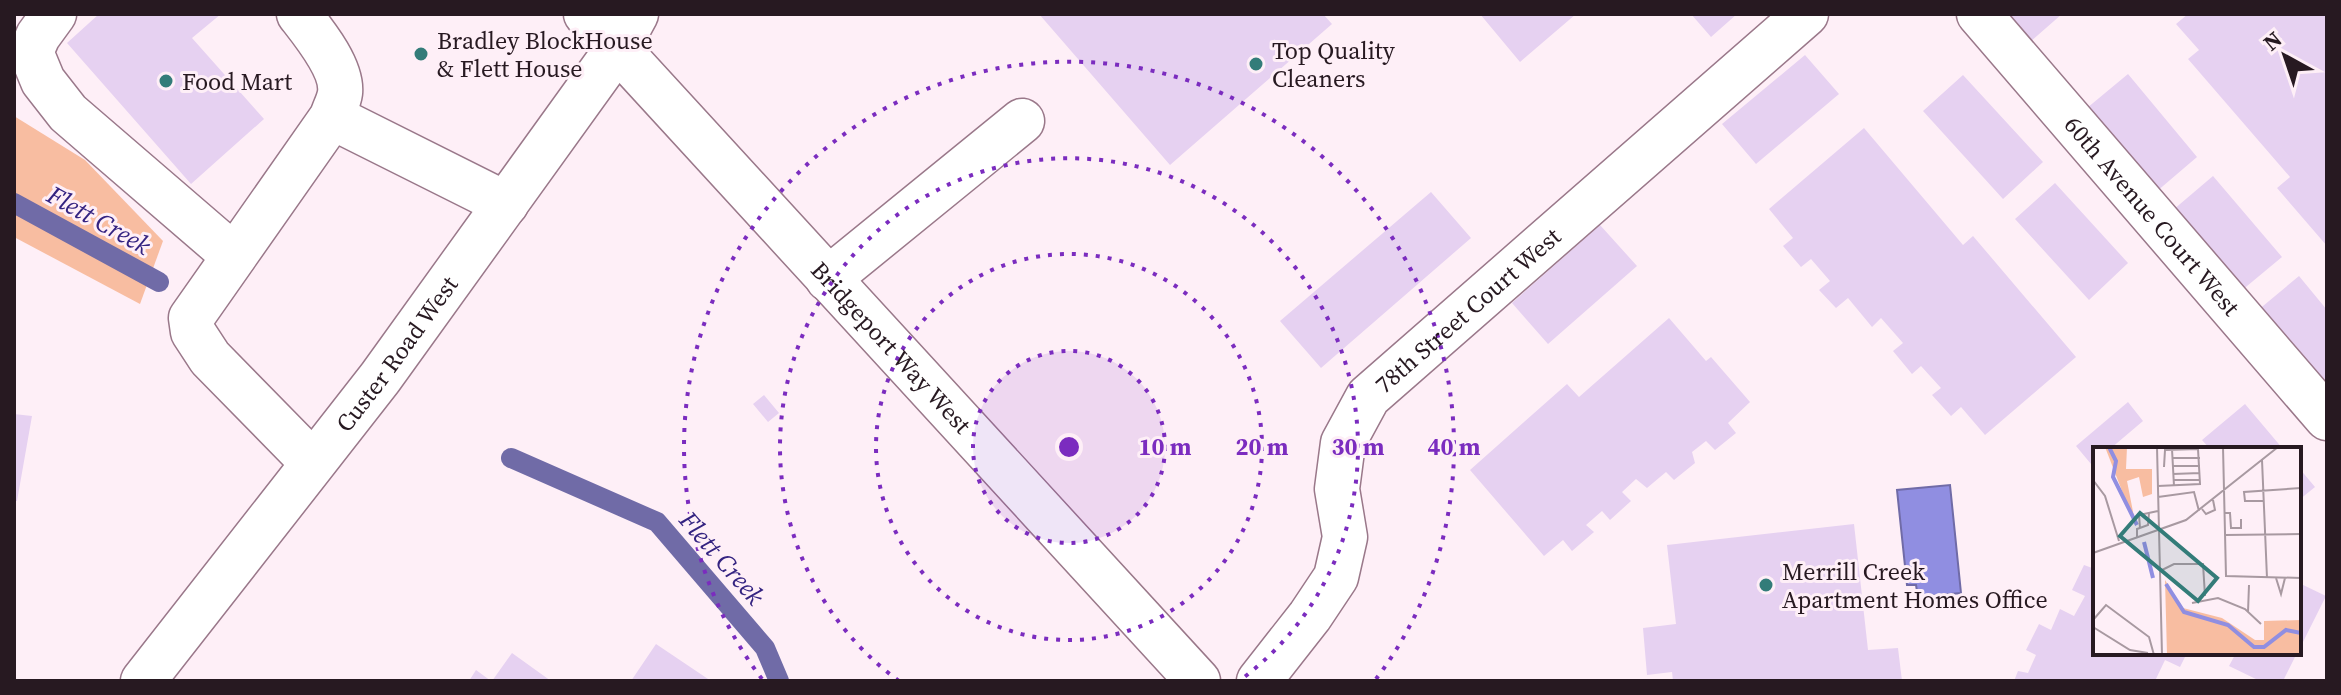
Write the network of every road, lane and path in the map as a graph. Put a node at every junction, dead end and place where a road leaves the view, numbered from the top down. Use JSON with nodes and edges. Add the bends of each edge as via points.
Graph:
{"nodes":[{"id":1,"x":54,"y":14,"type":"edge"},
{"id":2,"x":299,"y":14,"type":"edge"},
{"id":3,"x":586,"y":14,"type":"edge"},
{"id":4,"x":1806,"y":14,"type":"edge"},
{"id":5,"x":1979,"y":14,"type":"edge"},
{"id":6,"x":627,"y":31,"type":"edge"},
{"id":7,"x":332,"y":117,"type":"junction"},
{"id":8,"x":1022,"y":121,"type":"dead end"},
{"id":9,"x":506,"y":204,"type":"junction"},
{"id":10,"x":234,"y":256,"type":"junction"},
{"id":11,"x":828,"y":279,"type":"junction"},
{"id":12,"x":2327,"y":418,"type":"edge"},
{"id":13,"x":312,"y":462,"type":"junction"},
{"id":14,"x":143,"y":681,"type":"edge"},
{"id":15,"x":1198,"y":681,"type":"edge"},
{"id":16,"x":1259,"y":681,"type":"edge"}],
"edges":[{"from":1,"to":10,"type":"main road","via":[[31,52],[43,81],[68,113]]},
{"from":2,"to":7,"type":"main road","via":[[332,63],[341,90]]},
{"from":3,"to":6,"type":"main road","name":"Bridgeport Way West"},
{"from":4,"to":16,"type":"main road","name":"78th Street Court West","via":[[1368,397],[1343,443],[1337,489],[1345,537],[1336,577]]},
{"from":5,"to":12,"type":"main road","name":"60th Avenue Court West"},
{"from":6,"to":9,"type":"main road","name":"Custer Road West"},
{"from":6,"to":11,"type":"main road","name":"Bridgeport Way West"},
{"from":7,"to":9,"type":"main road"},
{"from":7,"to":10,"type":"main road"},
{"from":8,"to":11,"type":"main road"},
{"from":9,"to":13,"type":"main road","name":"Custer Road West"},
{"from":10,"to":13,"type":"main road","via":[[191,318],[193,332],[210,358]]},
{"from":11,"to":15,"type":"main road","name":"Bridgeport Way West"},
{"from":13,"to":14,"type":"main road","name":"Custer Road West"}]}
